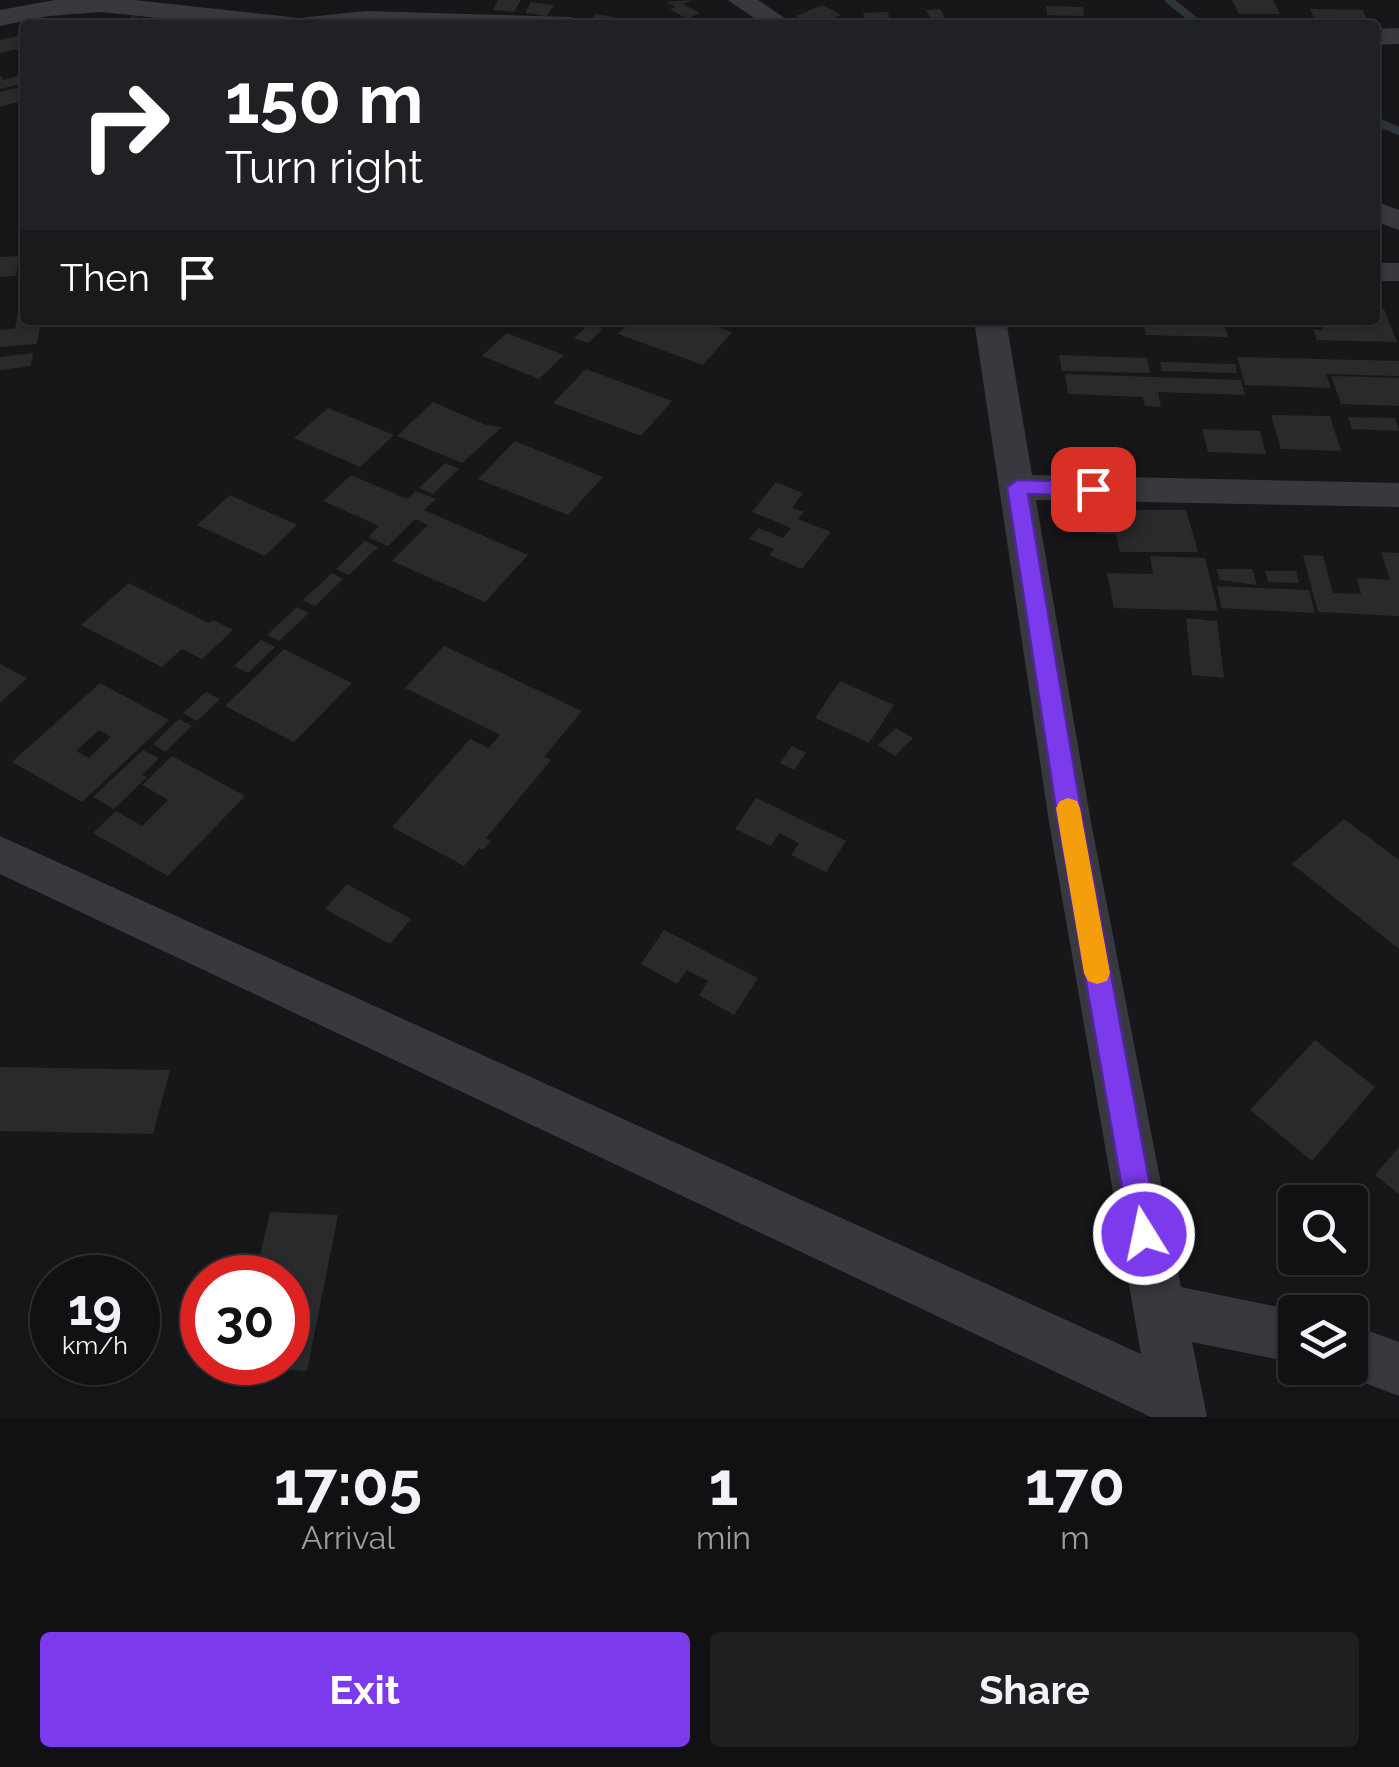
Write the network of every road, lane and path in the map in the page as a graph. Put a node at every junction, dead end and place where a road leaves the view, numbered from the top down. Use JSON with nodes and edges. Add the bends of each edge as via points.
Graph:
{"nodes":[{"id":1,"x":740,"y":0,"type":"edge"},
{"id":2,"x":0,"y":18,"type":"edge"},
{"id":3,"x":252,"y":20,"type":"edge"},
{"id":4,"x":347,"y":20,"type":"edge"},
{"id":5,"x":425,"y":20,"type":"edge"},
{"id":6,"x":774,"y":20,"type":"edge"},
{"id":7,"x":991,"y":325,"type":"edge"},
{"id":8,"x":1017,"y":487,"type":"junction"},
{"id":9,"x":1399,"y":495,"type":"edge"},
{"id":10,"x":0,"y":854,"type":"edge"},
{"id":11,"x":1158,"y":1309,"type":"junction"},
{"id":12,"x":1278,"y":1333,"type":"edge"},
{"id":13,"x":1368,"y":1358,"type":"edge"},
{"id":14,"x":1399,"y":1369,"type":"edge"},
{"id":15,"x":1177,"y":1408,"type":"edge"}],
"edges":[{"from":1,"to":6,"type":"street"},
{"from":2,"to":3,"type":"street","via":[[101,4]]},
{"from":4,"to":5,"type":"street"},
{"from":7,"to":8,"type":"street"},
{"from":8,"to":9,"type":"street"},
{"from":8,"to":11,"type":"street"},
{"from":10,"to":15,"type":"street"},
{"from":11,"to":12,"type":"street"},
{"from":11,"to":15,"type":"street"},
{"from":13,"to":14,"type":"street"}]}
